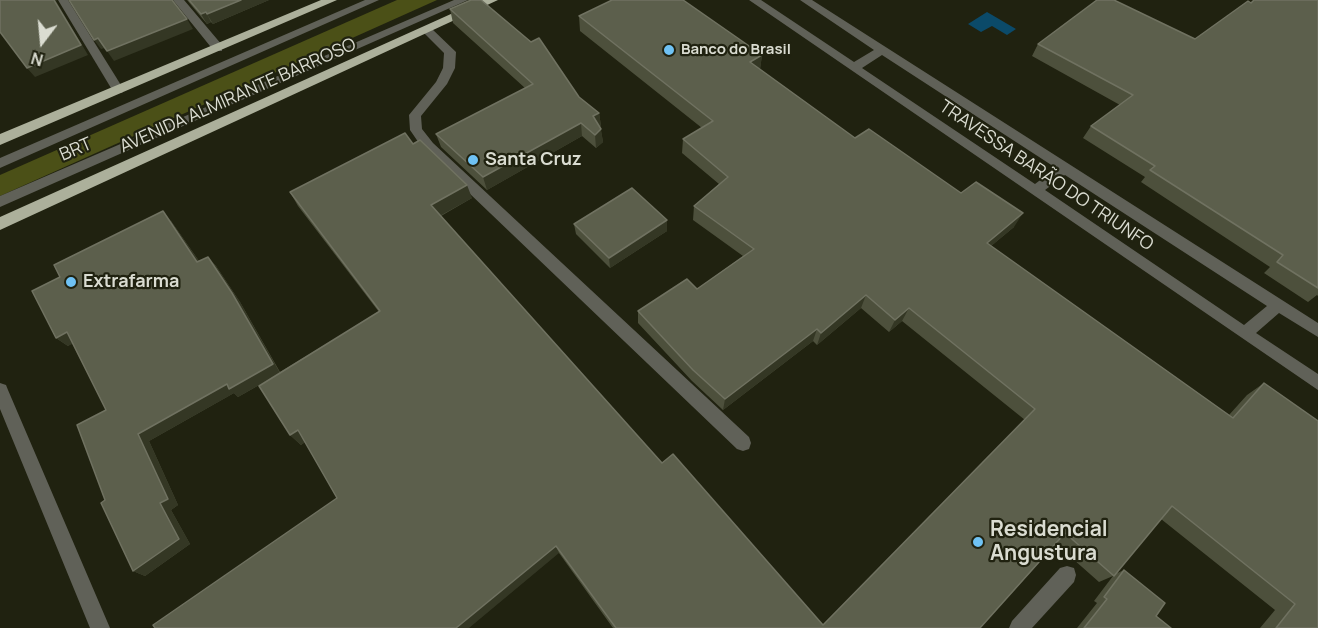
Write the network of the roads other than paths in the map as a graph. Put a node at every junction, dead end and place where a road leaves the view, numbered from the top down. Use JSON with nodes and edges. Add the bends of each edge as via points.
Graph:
{"nodes":[{"id":1,"x":63,"y":0,"type":"edge"},
{"id":2,"x":178,"y":0,"type":"edge"},
{"id":3,"x":331,"y":0,"type":"edge"},
{"id":4,"x":374,"y":0,"type":"edge"},
{"id":5,"x":463,"y":0,"type":"edge"},
{"id":6,"x":492,"y":0,"type":"edge"},
{"id":7,"x":753,"y":0,"type":"edge"},
{"id":8,"x":805,"y":0,"type":"edge"},
{"id":9,"x":427,"y":30,"type":"junction"},
{"id":10,"x":218,"y":48,"type":"junction"},
{"id":11,"x":883,"y":50,"type":"junction"},
{"id":12,"x":854,"y":67,"type":"junction"},
{"id":13,"x":118,"y":90,"type":"junction"},
{"id":14,"x":0,"y":140,"type":"edge"},
{"id":15,"x":0,"y":163,"type":"edge"},
{"id":16,"x":1065,"y":168,"type":"junction"},
{"id":17,"x":1036,"y":190,"type":"junction"},
{"id":18,"x":0,"y":202,"type":"edge"},
{"id":19,"x":0,"y":224,"type":"edge"},
{"id":20,"x":1278,"y":305,"type":"junction"},
{"id":21,"x":1318,"y":331,"type":"edge"},
{"id":22,"x":1245,"y":333,"type":"junction"},
{"id":23,"x":1318,"y":383,"type":"edge"},
{"id":24,"x":0,"y":390,"type":"edge"},
{"id":25,"x":744,"y":443,"type":"dead end"},
{"id":26,"x":1067,"y":575,"type":"dead end"},
{"id":27,"x":100,"y":628,"type":"edge"},
{"id":28,"x":1019,"y":628,"type":"edge"}],
"edges":[{"from":1,"to":13,"type":"street"},
{"from":2,"to":10,"type":"street"},
{"from":3,"to":10,"type":"highway"},
{"from":4,"to":15,"type":"street","name":"BRT"},
{"from":5,"to":18,"type":"street","name":"BRT"},
{"from":6,"to":9,"type":"highway","name":"AVENIDA ALMIRANTE BARROSO"},
{"from":7,"to":12,"type":"street","name":"TRAVESSA BARÃO DO TRIUNFO"},
{"from":8,"to":11,"type":"street","name":"TRAVESSA BARÃO DO TRIUNFO"},
{"from":9,"to":19,"type":"highway","name":"AVENIDA ALMIRANTE BARROSO"},
{"from":9,"to":25,"type":"street","via":[[450,52],[449,68],[441,84],[415,115],[417,130],[428,146]]},
{"from":10,"to":13,"type":"highway"},
{"from":11,"to":12,"type":"street"},
{"from":11,"to":16,"type":"street","name":"TRAVESSA BARÃO DO TRIUNFO"},
{"from":12,"to":17,"type":"street","name":"TRAVESSA BARÃO DO TRIUNFO"},
{"from":13,"to":14,"type":"highway"},
{"from":16,"to":17,"type":"street"},
{"from":16,"to":20,"type":"street","name":"TRAVESSA BARÃO DO TRIUNFO"},
{"from":17,"to":22,"type":"street","name":"TRAVESSA BARÃO DO TRIUNFO"},
{"from":20,"to":21,"type":"street","name":"TRAVESSA BARÃO DO TRIUNFO"},
{"from":20,"to":22,"type":"street"},
{"from":22,"to":23,"type":"street","name":"TRAVESSA BARÃO DO TRIUNFO"},
{"from":24,"to":27,"type":"street"},
{"from":26,"to":28,"type":"street"}]}
